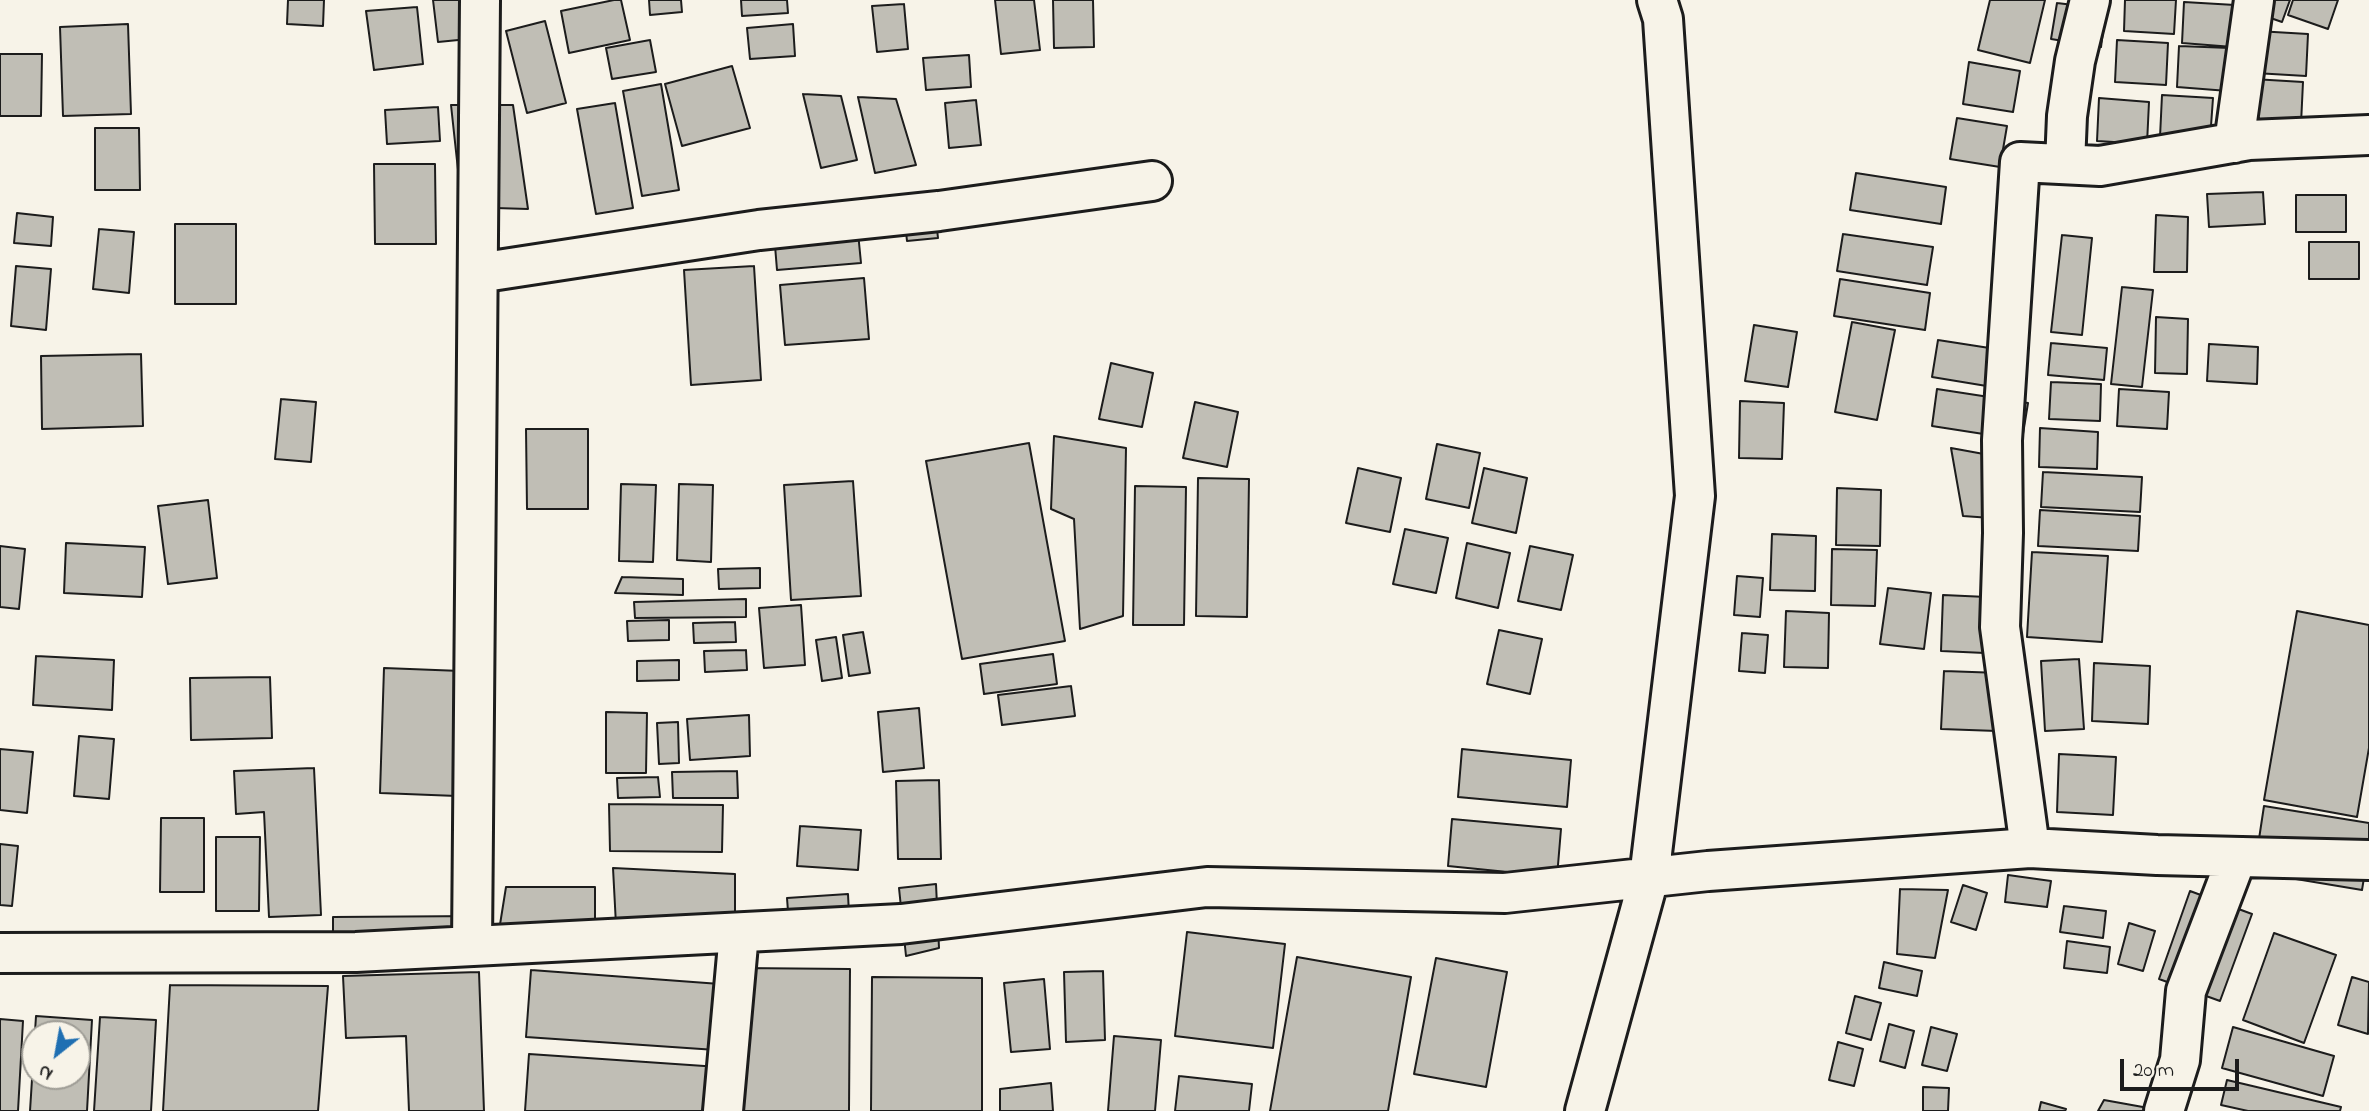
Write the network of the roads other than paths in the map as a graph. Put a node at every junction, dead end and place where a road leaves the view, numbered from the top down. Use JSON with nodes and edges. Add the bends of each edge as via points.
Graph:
{"nodes":[{"id":1,"x":480,"y":0,"type":"edge"},
{"id":2,"x":1657,"y":0,"type":"edge"},
{"id":3,"x":2090,"y":0,"type":"edge"},
{"id":4,"x":2254,"y":0,"type":"edge"},
{"id":5,"x":2369,"y":135,"type":"edge"},
{"id":6,"x":2234,"y":143,"type":"junction"},
{"id":7,"x":2065,"y":164,"type":"junction"},
{"id":8,"x":1152,"y":181,"type":"dead end"},
{"id":9,"x":478,"y":273,"type":"junction"},
{"id":10,"x":2030,"y":848,"type":"junction"},
{"id":11,"x":2236,"y":857,"type":"junction"},
{"id":12,"x":2369,"y":860,"type":"edge"},
{"id":13,"x":1649,"y":878,"type":"junction"},
{"id":14,"x":739,"y":933,"type":"junction"},
{"id":15,"x":472,"y":946,"type":"junction"},
{"id":16,"x":0,"y":953,"type":"edge"},
{"id":17,"x":723,"y":1111,"type":"edge"},
{"id":18,"x":1585,"y":1111,"type":"edge"},
{"id":19,"x":2164,"y":1111,"type":"edge"}],
"edges":[{"from":1,"to":9,"type":"street"},
{"from":2,"to":13,"type":"street","via":[[1663,19],[1695,496]]},
{"from":3,"to":7,"type":"street","via":[[2073,75]]},
{"from":4,"to":6,"type":"street"},
{"from":5,"to":6,"type":"street"},
{"from":6,"to":7,"type":"street","via":[[2100,166]]},
{"from":7,"to":10,"type":"street","via":[[2020,162],[2002,440],[2000,627]]},
{"from":8,"to":9,"type":"street","via":[[759,230]]},
{"from":9,"to":15,"type":"street"},
{"from":10,"to":11,"type":"street"},
{"from":10,"to":13,"type":"street"},
{"from":11,"to":12,"type":"street"},
{"from":11,"to":19,"type":"street","via":[[2186,991],[2180,1060]]},
{"from":13,"to":14,"type":"street","via":[[1505,892],[1207,887],[901,925]]},
{"from":13,"to":18,"type":"street"},
{"from":14,"to":15,"type":"street"},
{"from":14,"to":17,"type":"street"},
{"from":15,"to":16,"type":"street","via":[[356,952]]}]}
